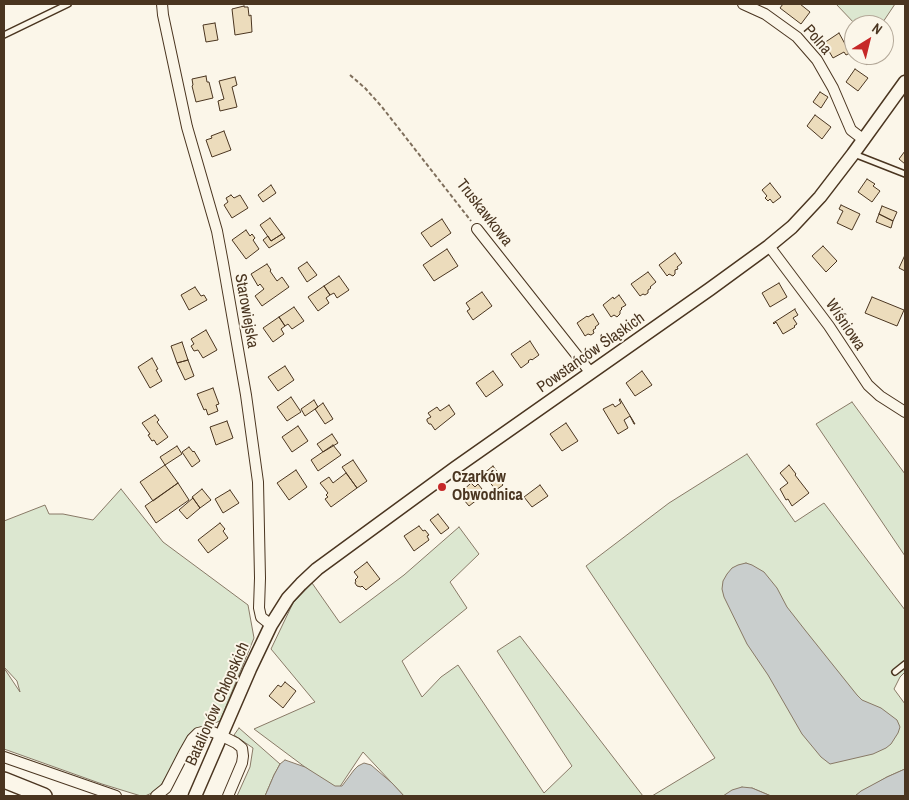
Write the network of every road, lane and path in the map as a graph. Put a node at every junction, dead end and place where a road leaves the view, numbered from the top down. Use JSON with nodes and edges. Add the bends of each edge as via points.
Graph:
{"nodes":[{"id":1,"x":68,"y":4,"type":"edge"},
{"id":2,"x":162,"y":4,"type":"edge"},
{"id":3,"x":743,"y":4,"type":"edge"},
{"id":4,"x":4,"y":35,"type":"edge"},
{"id":5,"x":350,"y":75,"type":"dead end"},
{"id":6,"x":905,"y":82,"type":"edge"},
{"id":7,"x":864,"y":140,"type":"junction"},
{"id":8,"x":853,"y":154,"type":"junction"},
{"id":9,"x":905,"y":174,"type":"edge"},
{"id":10,"x":478,"y":229,"type":"joint"},
{"id":11,"x":769,"y":246,"type":"junction"},
{"id":12,"x":590,"y":372,"type":"junction"},
{"id":13,"x":905,"y":412,"type":"edge"},
{"id":14,"x":271,"y":625,"type":"junction"},
{"id":15,"x":905,"y":664,"type":"edge"},
{"id":16,"x":895,"y":672,"type":"dead end"},
{"id":17,"x":222,"y":736,"type":"junction"},
{"id":18,"x":4,"y":757,"type":"edge"},
{"id":19,"x":4,"y":780,"type":"edge"},
{"id":20,"x":44,"y":796,"type":"edge"},
{"id":21,"x":116,"y":796,"type":"edge"},
{"id":22,"x":156,"y":796,"type":"edge"},
{"id":23,"x":196,"y":796,"type":"edge"},
{"id":24,"x":228,"y":796,"type":"edge"}],
"edges":[{"from":1,"to":4,"type":"lane"},
{"from":2,"to":14,"type":"street","name":"Starowiejska","via":[[187,127],[217,231],[246,395],[258,482],[259,608],[261,616]]},
{"from":3,"to":7,"type":"street","name":"Polna","via":[[765,14],[796,37],[817,60],[851,130]]},
{"from":5,"to":10,"type":"path","name":"Truskawkowa","via":[[382,107]]},
{"from":6,"to":7,"type":"street","name":"Powstańców Śląskich"},
{"from":7,"to":8,"type":"street","name":"Powstańców Śląskich"},
{"from":8,"to":9,"type":"lane"},
{"from":8,"to":11,"type":"street","name":"Powstańców Śląskich","via":[[820,197]]},
{"from":10,"to":12,"type":"street","name":"Truskawkowa"},
{"from":11,"to":12,"type":"street","name":"Powstańców Śląskich"},
{"from":11,"to":13,"type":"street","name":"Wiśniowa","via":[[868,385]]},
{"from":12,"to":14,"type":"street","name":"Powstańców Śląskich","via":[[317,569],[288,598]]},
{"from":14,"to":17,"type":"street","name":"Batalionów Chłopskich"},
{"from":15,"to":16,"type":"lane"},
{"from":17,"to":22,"type":"street","via":[[207,731],[198,733],[166,788]]},
{"from":17,"to":23,"type":"street","name":"Batalionów Chłopskich"},
{"from":17,"to":24,"type":"street","via":[[242,748],[243,756]]},
{"from":18,"to":21,"type":"street"},
{"from":19,"to":20,"type":"main road"}]}
